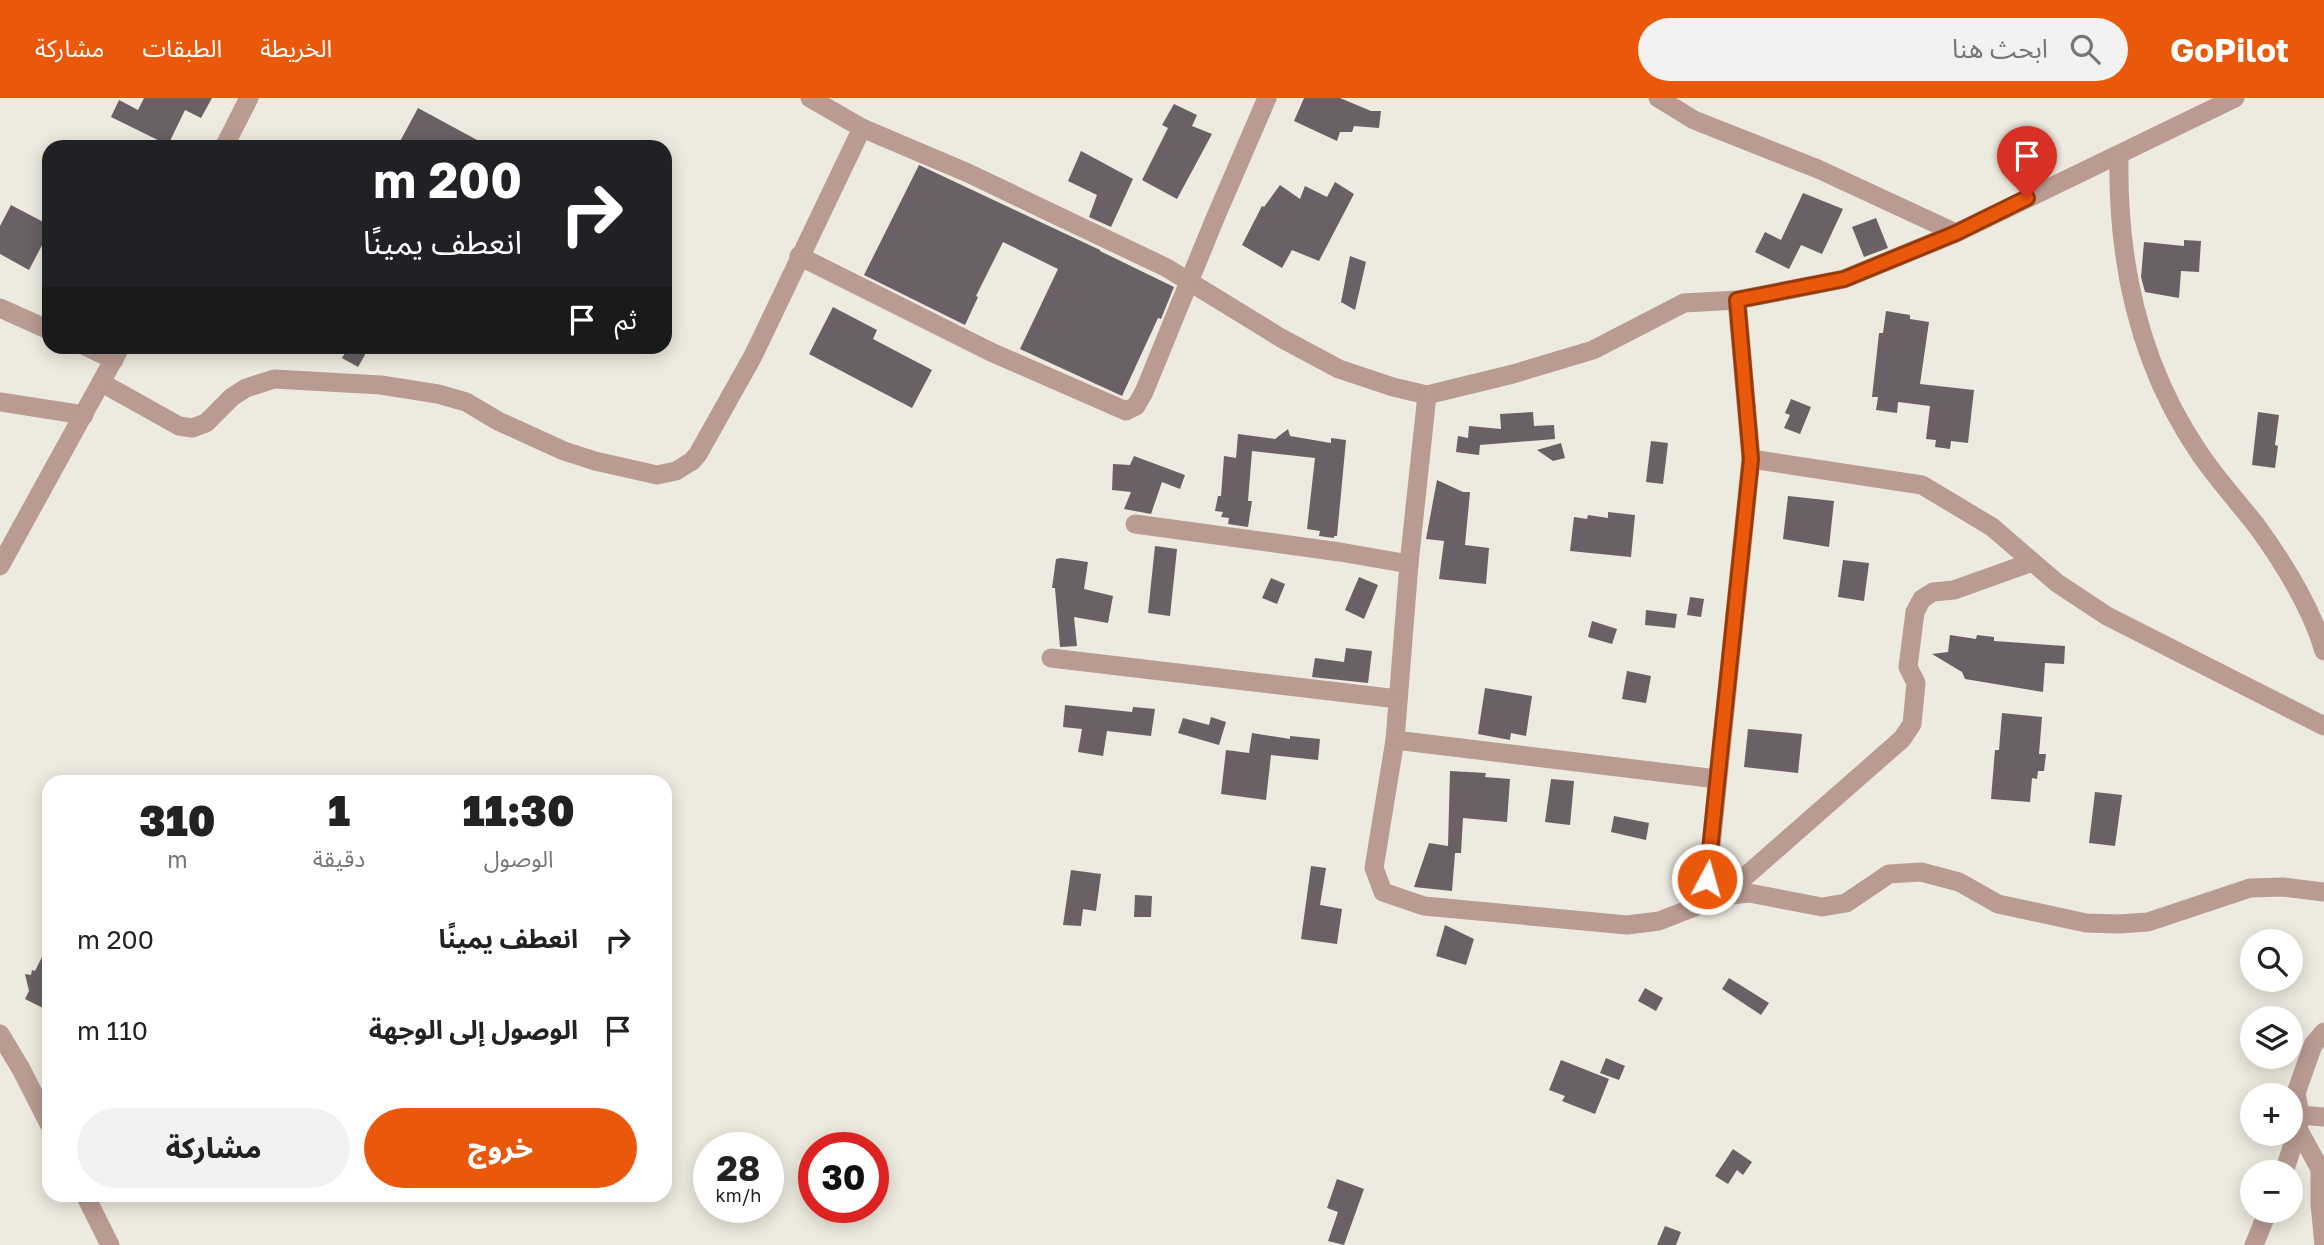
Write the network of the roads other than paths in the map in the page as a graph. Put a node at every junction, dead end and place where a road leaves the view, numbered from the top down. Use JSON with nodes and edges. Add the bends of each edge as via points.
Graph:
{"nodes":[{"id":1,"x":249,"y":98,"type":"edge"},
{"id":2,"x":810,"y":98,"type":"edge"},
{"id":3,"x":1268,"y":98,"type":"edge"},
{"id":4,"x":1658,"y":98,"type":"edge"},
{"id":5,"x":2235,"y":98,"type":"edge"},
{"id":6,"x":862,"y":128,"type":"junction"},
{"id":7,"x":228,"y":140,"type":"edge"},
{"id":8,"x":2119,"y":155,"type":"junction"},
{"id":9,"x":1956,"y":233,"type":"junction"},
{"id":10,"x":799,"y":256,"type":"junction"},
{"id":11,"x":1189,"y":282,"type":"junction"},
{"id":12,"x":1737,"y":300,"type":"junction"},
{"id":13,"x":0,"y":307,"type":"edge"},
{"id":14,"x":42,"y":327,"type":"edge"},
{"id":15,"x":117,"y":354,"type":"edge"},
{"id":16,"x":102,"y":383,"type":"junction"},
{"id":17,"x":1427,"y":395,"type":"junction"},
{"id":18,"x":0,"y":402,"type":"edge"},
{"id":19,"x":85,"y":415,"type":"junction"},
{"id":20,"x":1751,"y":459,"type":"junction"},
{"id":21,"x":1135,"y":524,"type":"dead end"},
{"id":22,"x":2032,"y":562,"type":"junction"},
{"id":23,"x":1409,"y":564,"type":"junction"},
{"id":24,"x":0,"y":566,"type":"edge"},
{"id":25,"x":2324,"y":651,"type":"edge"},
{"id":26,"x":1051,"y":658,"type":"dead end"},
{"id":27,"x":1398,"y":699,"type":"junction"},
{"id":28,"x":2324,"y":726,"type":"edge"},
{"id":29,"x":1395,"y":740,"type":"junction"},
{"id":30,"x":1717,"y":779,"type":"junction"},
{"id":31,"x":2324,"y":892,"type":"edge"},
{"id":32,"x":1714,"y":900,"type":"junction"},
{"id":33,"x":2324,"y":1032,"type":"edge"},
{"id":34,"x":0,"y":1034,"type":"edge"},
{"id":35,"x":0,"y":1064,"type":"edge"},
{"id":36,"x":21,"y":1069,"type":"junction"},
{"id":37,"x":2300,"y":1083,"type":"edge"},
{"id":38,"x":42,"y":1110,"type":"edge"},
{"id":39,"x":2324,"y":1117,"type":"edge"},
{"id":40,"x":2303,"y":1121,"type":"edge"},
{"id":41,"x":2303,"y":1131,"type":"edge"},
{"id":42,"x":88,"y":1202,"type":"edge"},
{"id":43,"x":2263,"y":1223,"type":"edge"},
{"id":44,"x":110,"y":1245,"type":"edge"},
{"id":45,"x":2254,"y":1245,"type":"edge"},
{"id":46,"x":2324,"y":1245,"type":"edge"}],
"edges":[{"from":1,"to":7,"type":"street"},
{"from":2,"to":6,"type":"street"},
{"from":3,"to":11,"type":"street"},
{"from":4,"to":9,"type":"street","via":[[1694,120],[1818,169]]},
{"from":5,"to":8,"type":"street"},
{"from":6,"to":10,"type":"street"},
{"from":6,"to":11,"type":"street","via":[[968,173]]},
{"from":8,"to":9,"type":"street"},
{"from":8,"to":25,"type":"street","via":[[2125,264],[2154,367],[2199,453],[2287,573]]},
{"from":9,"to":12,"type":"street","via":[[1844,279]]},
{"from":10,"to":11,"type":"street","via":[[991,352],[1126,411],[1136,406],[1144,392]]},
{"from":10,"to":16,"type":"street","via":[[753,356],[698,454],[685,467],[667,474],[626,469],[564,451],[530,438],[466,402],[408,388],[274,379],[246,388],[211,419],[192,428],[179,426]]},
{"from":11,"to":17,"type":"street","via":[[1339,369]]},
{"from":12,"to":17,"type":"street","via":[[1685,303],[1593,350]]},
{"from":12,"to":20,"type":"street"},
{"from":13,"to":14,"type":"street"},
{"from":15,"to":16,"type":"street"},
{"from":16,"to":19,"type":"street"},
{"from":17,"to":23,"type":"street"},
{"from":18,"to":19,"type":"street"},
{"from":19,"to":24,"type":"street"},
{"from":20,"to":22,"type":"street","via":[[1922,485],[1992,527]]},
{"from":20,"to":30,"type":"street"},
{"from":21,"to":23,"type":"street"},
{"from":22,"to":28,"type":"street","via":[[2107,616]]},
{"from":22,"to":32,"type":"street","via":[[1922,599],[1915,612],[1908,667],[1916,683],[1912,724],[1902,740]]},
{"from":23,"to":27,"type":"street"},
{"from":26,"to":27,"type":"street"},
{"from":27,"to":29,"type":"street"},
{"from":29,"to":30,"type":"street"},
{"from":29,"to":32,"type":"street","via":[[1374,868],[1383,892],[1424,906],[1627,925],[1659,922]]},
{"from":30,"to":32,"type":"street"},
{"from":31,"to":32,"type":"street","via":[[2250,888],[2148,922],[2119,924],[2087,923],[1998,904],[1959,882],[1921,872],[1889,874],[1846,903],[1822,907],[1749,893]]},
{"from":33,"to":37,"type":"street","via":[[2313,1045]]},
{"from":34,"to":36,"type":"street"},
{"from":35,"to":36,"type":"street"},
{"from":36,"to":38,"type":"street"},
{"from":39,"to":40,"type":"street"},
{"from":41,"to":46,"type":"street","via":[[2320,1169]]},
{"from":42,"to":44,"type":"street"},
{"from":43,"to":45,"type":"street"}]}
